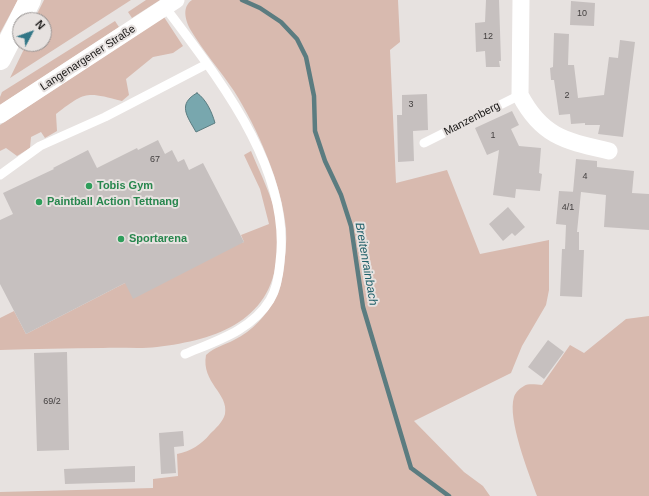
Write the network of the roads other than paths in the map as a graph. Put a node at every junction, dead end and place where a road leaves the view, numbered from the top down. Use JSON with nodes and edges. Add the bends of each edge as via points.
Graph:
{"nodes":[{"id":1,"x":30,"y":0,"type":"edge"},
{"id":2,"x":521,"y":0,"type":"edge"},
{"id":3,"x":171,"y":4,"type":"edge"},
{"id":4,"x":24,"y":12,"type":"edge"},
{"id":5,"x":12,"y":36,"type":"edge"},
{"id":6,"x":0,"y":59,"type":"edge"},
{"id":7,"x":207,"y":64,"type":"junction"},
{"id":8,"x":520,"y":95,"type":"junction"},
{"id":9,"x":0,"y":116,"type":"edge"},
{"id":10,"x":424,"y":144,"type":"dead end"},
{"id":11,"x":609,"y":151,"type":"dead end"},
{"id":12,"x":0,"y":175,"type":"edge"},
{"id":13,"x":185,"y":354,"type":"dead end"}],
"edges":[{"from":1,"to":4,"type":"main road"},
{"from":2,"to":8,"type":"street"},
{"from":3,"to":7,"type":"lane"},
{"from":3,"to":9,"type":"street","name":"Langenargener Straße"},
{"from":5,"to":6,"type":"main road"},
{"from":7,"to":12,"type":"lane","via":[[105,117],[40,146]]},
{"from":7,"to":13,"type":"lane","via":[[228,93],[257,148],[278,204],[282,224],[282,246],[279,271],[270,299],[262,310],[244,328]]},
{"from":8,"to":10,"type":"lane","name":"Manzenberg"},
{"from":8,"to":11,"type":"street","via":[[539,124],[568,141]]}]}
